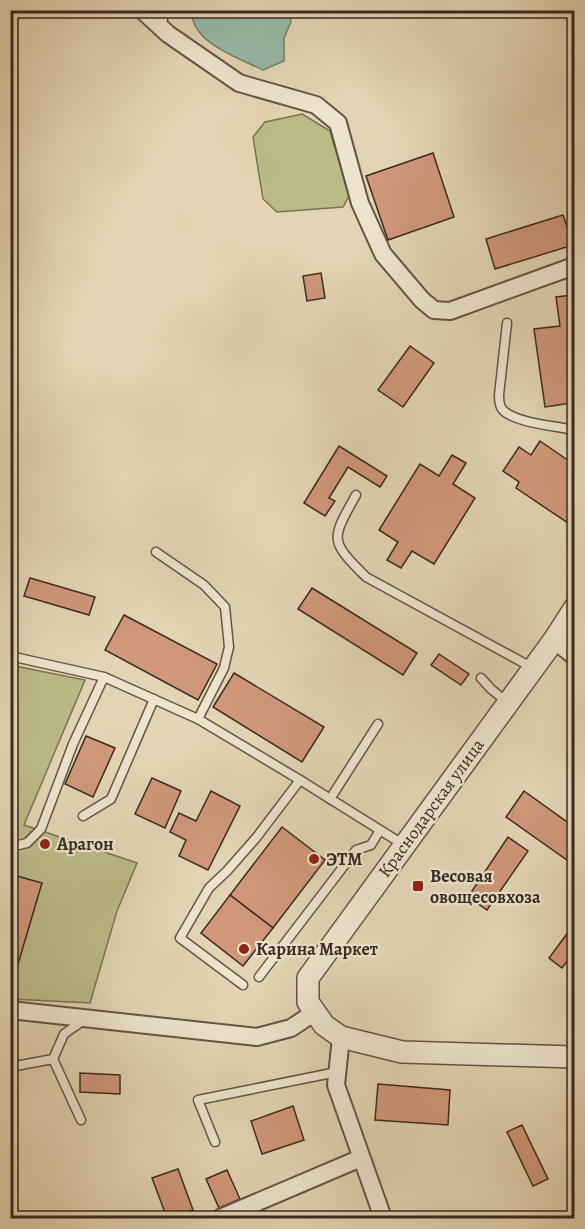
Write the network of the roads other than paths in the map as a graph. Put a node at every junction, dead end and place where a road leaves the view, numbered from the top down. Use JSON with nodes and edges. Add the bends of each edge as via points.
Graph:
{"nodes":[{"id":1,"x":142,"y":10,"type":"edge"},
{"id":2,"x":165,"y":10,"type":"edge"},
{"id":3,"x":160,"y":27,"type":"junction"},
{"id":4,"x":574,"y":266,"type":"edge"},
{"id":5,"x":507,"y":323,"type":"dead end"},
{"id":6,"x":574,"y":430,"type":"edge"},
{"id":7,"x":356,"y":495,"type":"dead end"},
{"id":8,"x":156,"y":552,"type":"dead end"},
{"id":9,"x":574,"y":609,"type":"edge"},
{"id":10,"x":554,"y":640,"type":"junction"},
{"id":11,"x":10,"y":656,"type":"edge"},
{"id":12,"x":574,"y":656,"type":"edge"},
{"id":13,"x":533,"y":668,"type":"junction"},
{"id":14,"x":104,"y":677,"type":"junction"},
{"id":15,"x":482,"y":678,"type":"dead end"},
{"id":16,"x":154,"y":699,"type":"junction"},
{"id":17,"x":509,"y":702,"type":"junction"},
{"id":18,"x":198,"y":719,"type":"junction"},
{"id":19,"x":378,"y":724,"type":"dead end"},
{"id":20,"x":300,"y":780,"type":"junction"},
{"id":21,"x":330,"y":799,"type":"junction"},
{"id":22,"x":83,"y":816,"type":"dead end"},
{"id":23,"x":380,"y":830,"type":"junction"},
{"id":24,"x":404,"y":846,"type":"junction"},
{"id":25,"x":10,"y":847,"type":"edge"},
{"id":26,"x":259,"y":977,"type":"dead end"},
{"id":27,"x":243,"y":985,"type":"dead end"},
{"id":28,"x":10,"y":1010,"type":"edge"},
{"id":29,"x":315,"y":1012,"type":"junction"},
{"id":30,"x":84,"y":1020,"type":"junction"},
{"id":31,"x":341,"y":1037,"type":"junction"},
{"id":32,"x":574,"y":1057,"type":"edge"},
{"id":33,"x":53,"y":1059,"type":"junction"},
{"id":34,"x":10,"y":1067,"type":"edge"},
{"id":35,"x":337,"y":1072,"type":"junction"},
{"id":36,"x":81,"y":1120,"type":"dead end"},
{"id":37,"x":215,"y":1142,"type":"dead end"},
{"id":38,"x":361,"y":1158,"type":"junction"},
{"id":39,"x":220,"y":1218,"type":"edge"},
{"id":40,"x":383,"y":1218,"type":"edge"}],
"edges":[{"from":1,"to":3,"type":"street"},
{"from":2,"to":3,"type":"lane"},
{"from":3,"to":4,"type":"street","via":[[239,83],[316,105],[338,123],[360,203],[383,254],[434,310],[450,311]]},
{"from":5,"to":6,"type":"lane","via":[[499,395],[503,410],[521,420]]},
{"from":7,"to":13,"type":"lane","via":[[338,527],[337,542],[366,577]]},
{"from":8,"to":18,"type":"lane","via":[[204,585],[225,607],[229,647],[224,668]]},
{"from":9,"to":10,"type":"street","name":"Краснодарская улица"},
{"from":10,"to":12,"type":"street"},
{"from":10,"to":13,"type":"street","name":"Краснодарская улица"},
{"from":11,"to":14,"type":"lane"},
{"from":13,"to":17,"type":"street","name":"Краснодарская улица"},
{"from":14,"to":16,"type":"lane"},
{"from":14,"to":25,"type":"lane","via":[[73,744],[41,830],[27,843]]},
{"from":15,"to":17,"type":"lane"},
{"from":16,"to":18,"type":"lane"},
{"from":16,"to":22,"type":"lane","via":[[111,799]]},
{"from":17,"to":24,"type":"street","name":"Краснодарская улица"},
{"from":18,"to":20,"type":"lane"},
{"from":19,"to":21,"type":"lane"},
{"from":20,"to":21,"type":"lane"},
{"from":20,"to":27,"type":"lane","via":[[256,838],[209,888],[180,938]]},
{"from":21,"to":23,"type":"lane"},
{"from":23,"to":24,"type":"lane"},
{"from":23,"to":26,"type":"lane","via":[[371,845],[356,850]]},
{"from":24,"to":29,"type":"street","name":"Краснодарская улица","via":[[308,978],[308,1002]]},
{"from":28,"to":30,"type":"street"},
{"from":29,"to":30,"type":"street","via":[[291,1028],[257,1037]]},
{"from":29,"to":31,"type":"street","via":[[324,1025]]},
{"from":30,"to":33,"type":"lane","via":[[64,1034]]},
{"from":31,"to":32,"type":"street","via":[[402,1052]]},
{"from":31,"to":35,"type":"street"},
{"from":33,"to":34,"type":"lane"},
{"from":33,"to":36,"type":"lane"},
{"from":35,"to":37,"type":"lane","via":[[198,1100]]},
{"from":35,"to":38,"type":"street","via":[[336,1085]]},
{"from":38,"to":39,"type":"street"},
{"from":38,"to":40,"type":"street"}]}
